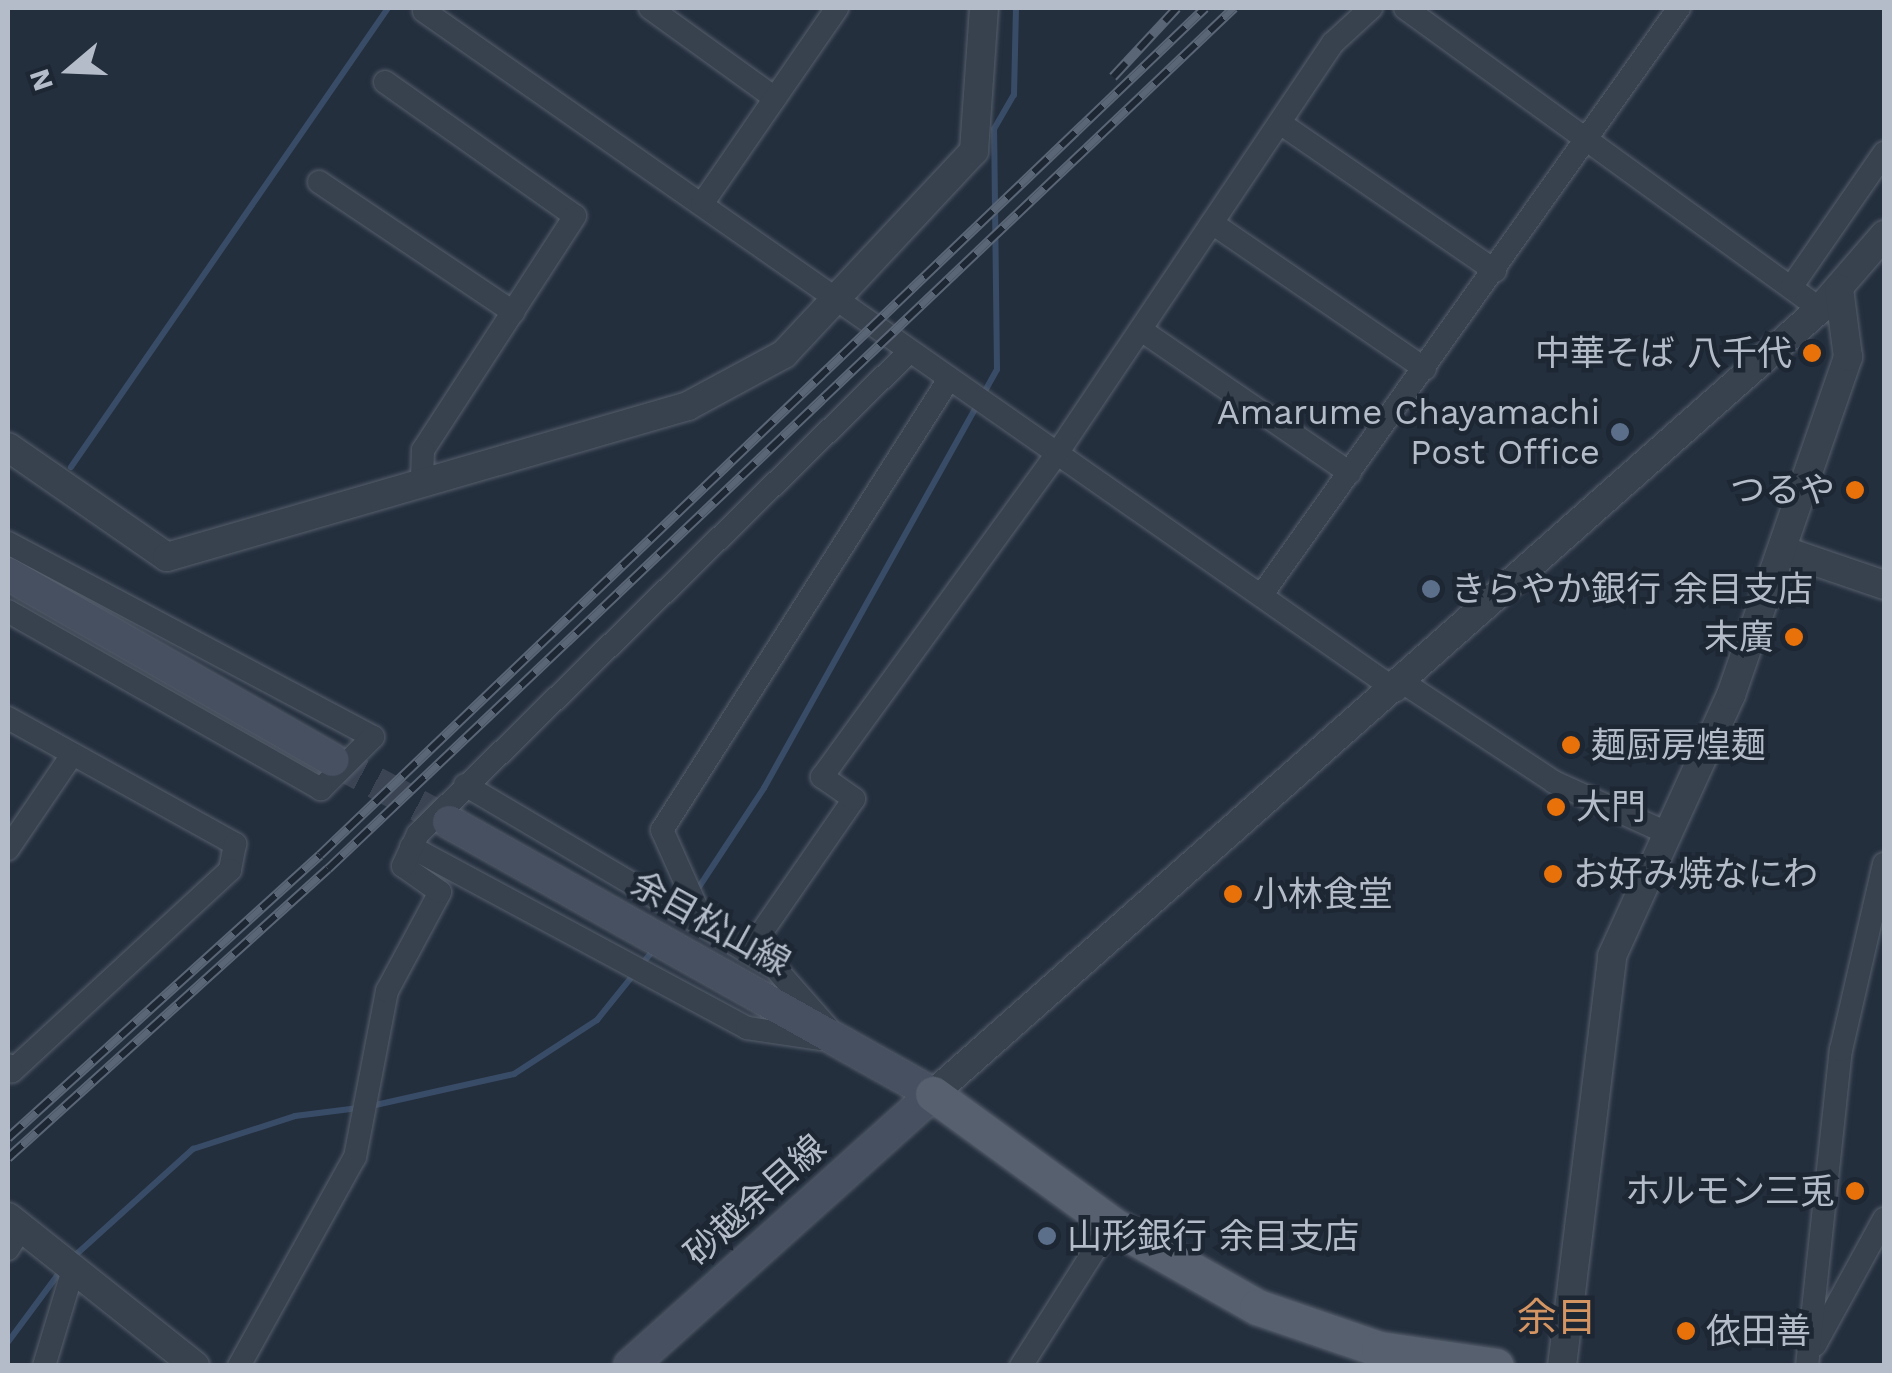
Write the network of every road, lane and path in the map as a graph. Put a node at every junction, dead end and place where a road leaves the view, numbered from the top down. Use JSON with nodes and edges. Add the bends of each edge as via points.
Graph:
{"nodes":[{"id":1,"x":650,"y":8,"type":"edge"},
{"id":2,"x":837,"y":8,"type":"edge"},
{"id":3,"x":984,"y":8,"type":"edge"},
{"id":4,"x":1371,"y":8,"type":"edge"},
{"id":5,"x":1405,"y":8,"type":"edge"},
{"id":6,"x":1679,"y":8,"type":"edge"},
{"id":7,"x":424,"y":11,"type":"dead end"},
{"id":8,"x":385,"y":82,"type":"dead end"},
{"id":9,"x":776,"y":98,"type":"junction"},
{"id":10,"x":1280,"y":123,"type":"junction"},
{"id":11,"x":1588,"y":141,"type":"junction"},
{"id":12,"x":1884,"y":153,"type":"edge"},
{"id":13,"x":319,"y":182,"type":"dead end"},
{"id":14,"x":702,"y":204,"type":"junction"},
{"id":15,"x":1212,"y":224,"type":"junction"},
{"id":16,"x":1884,"y":236,"type":"edge"},
{"id":17,"x":1495,"y":271,"type":"junction"},
{"id":18,"x":1792,"y":286,"type":"junction"},
{"id":19,"x":1829,"y":299,"type":"junction"},
{"id":20,"x":841,"y":300,"type":"junction"},
{"id":21,"x":512,"y":312,"type":"junction"},
{"id":22,"x":1141,"y":330,"type":"junction"},
{"id":23,"x":910,"y":352,"type":"junction"},
{"id":24,"x":1424,"y":369,"type":"junction"},
{"id":25,"x":949,"y":379,"type":"junction"},
{"id":26,"x":8,"y":448,"type":"edge"},
{"id":27,"x":1060,"y":449,"type":"junction"},
{"id":28,"x":1350,"y":472,"type":"junction"},
{"id":29,"x":422,"y":483,"type":"junction"},
{"id":30,"x":8,"y":543,"type":"edge"},
{"id":31,"x":1782,"y":550,"type":"junction"},
{"id":32,"x":8,"y":574,"type":"edge"},
{"id":33,"x":1884,"y":585,"type":"edge"},
{"id":34,"x":1263,"y":593,"type":"junction"},
{"id":35,"x":8,"y":611,"type":"edge"},
{"id":36,"x":1400,"y":687,"type":"junction"},
{"id":37,"x":8,"y":718,"type":"edge"},
{"id":38,"x":72,"y":755,"type":"junction"},
{"id":39,"x":332,"y":760,"type":"tunnel mouth"},
{"id":40,"x":465,"y":785,"type":"junction"},
{"id":41,"x":449,"y":822,"type":"tunnel mouth"},
{"id":42,"x":1669,"y":834,"type":"junction"},
{"id":43,"x":412,"y":847,"type":"junction"},
{"id":44,"x":8,"y":849,"type":"edge"},
{"id":45,"x":1884,"y":864,"type":"edge"},
{"id":46,"x":705,"y":926,"type":"junction"},
{"id":47,"x":748,"y":952,"type":"junction"},
{"id":48,"x":840,"y":1042,"type":"junction"},
{"id":49,"x":8,"y":1065,"type":"edge"},
{"id":50,"x":933,"y":1094,"type":"junction"},
{"id":51,"x":1884,"y":1219,"type":"edge"},
{"id":52,"x":1111,"y":1224,"type":"junction"},
{"id":53,"x":12,"y":1232,"type":"edge"},
{"id":54,"x":73,"y":1270,"type":"junction"},
{"id":55,"x":1377,"y":1357,"type":"edge"},
{"id":56,"x":1808,"y":1361,"type":"edge"},
{"id":57,"x":44,"y":1366,"type":"edge"},
{"id":58,"x":195,"y":1366,"type":"edge"},
{"id":59,"x":238,"y":1366,"type":"edge"},
{"id":60,"x":630,"y":1366,"type":"edge"},
{"id":61,"x":1020,"y":1366,"type":"edge"},
{"id":62,"x":1496,"y":1366,"type":"edge"},
{"id":63,"x":1562,"y":1366,"type":"edge"}],
"edges":[{"from":1,"to":9,"type":"street"},
{"from":2,"to":9,"type":"street"},
{"from":3,"to":20,"type":"street","via":[[974,151]]},
{"from":4,"to":10,"type":"street","via":[[1333,43]]},
{"from":5,"to":11,"type":"street"},
{"from":6,"to":11,"type":"street"},
{"from":7,"to":14,"type":"street"},
{"from":8,"to":21,"type":"street","via":[[575,216]]},
{"from":9,"to":14,"type":"street"},
{"from":10,"to":15,"type":"street"},
{"from":10,"to":17,"type":"street"},
{"from":11,"to":17,"type":"street"},
{"from":11,"to":18,"type":"street"},
{"from":12,"to":18,"type":"street"},
{"from":13,"to":21,"type":"street"},
{"from":14,"to":20,"type":"street"},
{"from":15,"to":22,"type":"street"},
{"from":15,"to":24,"type":"street"},
{"from":16,"to":19,"type":"street"},
{"from":17,"to":24,"type":"street"},
{"from":18,"to":19,"type":"street"},
{"from":19,"to":31,"type":"street","via":[[1848,357]]},
{"from":19,"to":36,"type":"street"},
{"from":20,"to":23,"type":"street"},
{"from":20,"to":29,"type":"street","via":[[784,354],[688,406]]},
{"from":21,"to":29,"type":"street","via":[[424,450]]},
{"from":22,"to":27,"type":"street"},
{"from":22,"to":28,"type":"street"},
{"from":23,"to":25,"type":"street"},
{"from":23,"to":40,"type":"street"},
{"from":24,"to":28,"type":"street"},
{"from":25,"to":27,"type":"street"},
{"from":25,"to":46,"type":"street","via":[[662,830]]},
{"from":26,"to":29,"type":"street","via":[[167,557]]},
{"from":27,"to":34,"type":"street"},
{"from":27,"to":47,"type":"street","via":[[822,776],[854,799]]},
{"from":28,"to":34,"type":"street"},
{"from":30,"to":35,"type":"street","via":[[373,737],[321,789]]},
{"from":31,"to":33,"type":"street"},
{"from":31,"to":42,"type":"street"},
{"from":32,"to":39,"type":"main road"},
{"from":34,"to":36,"type":"street"},
{"from":36,"to":42,"type":"street","via":[[1554,782]]},
{"from":36,"to":50,"type":"street"},
{"from":37,"to":38,"type":"street"},
{"from":38,"to":44,"type":"street"},
{"from":38,"to":49,"type":"street","via":[[235,844],[230,870],[12,1071]]},
{"from":40,"to":43,"type":"street"},
{"from":40,"to":46,"type":"street"},
{"from":41,"to":48,"type":"main road","name":"余目松山線"},
{"from":42,"to":63,"type":"street","via":[[1612,956]]},
{"from":43,"to":48,"type":"street","via":[[747,1028]]},
{"from":43,"to":59,"type":"street","via":[[403,866],[440,892],[387,991],[355,1157]]},
{"from":45,"to":56,"type":"street","via":[[1841,1050]]},
{"from":46,"to":47,"type":"street"},
{"from":47,"to":48,"type":"street","via":[[776,969]]},
{"from":48,"to":50,"type":"main road","name":"余目松山線"},
{"from":50,"to":52,"type":"main road"},
{"from":50,"to":60,"type":"main road","name":"砂越余目線"},
{"from":51,"to":56,"type":"street"},
{"from":52,"to":55,"type":"main road","via":[[1257,1307]]},
{"from":52,"to":61,"type":"street"},
{"from":53,"to":54,"type":"street"},
{"from":54,"to":57,"type":"street"},
{"from":54,"to":58,"type":"street"},
{"from":55,"to":62,"type":"main road"}]}
